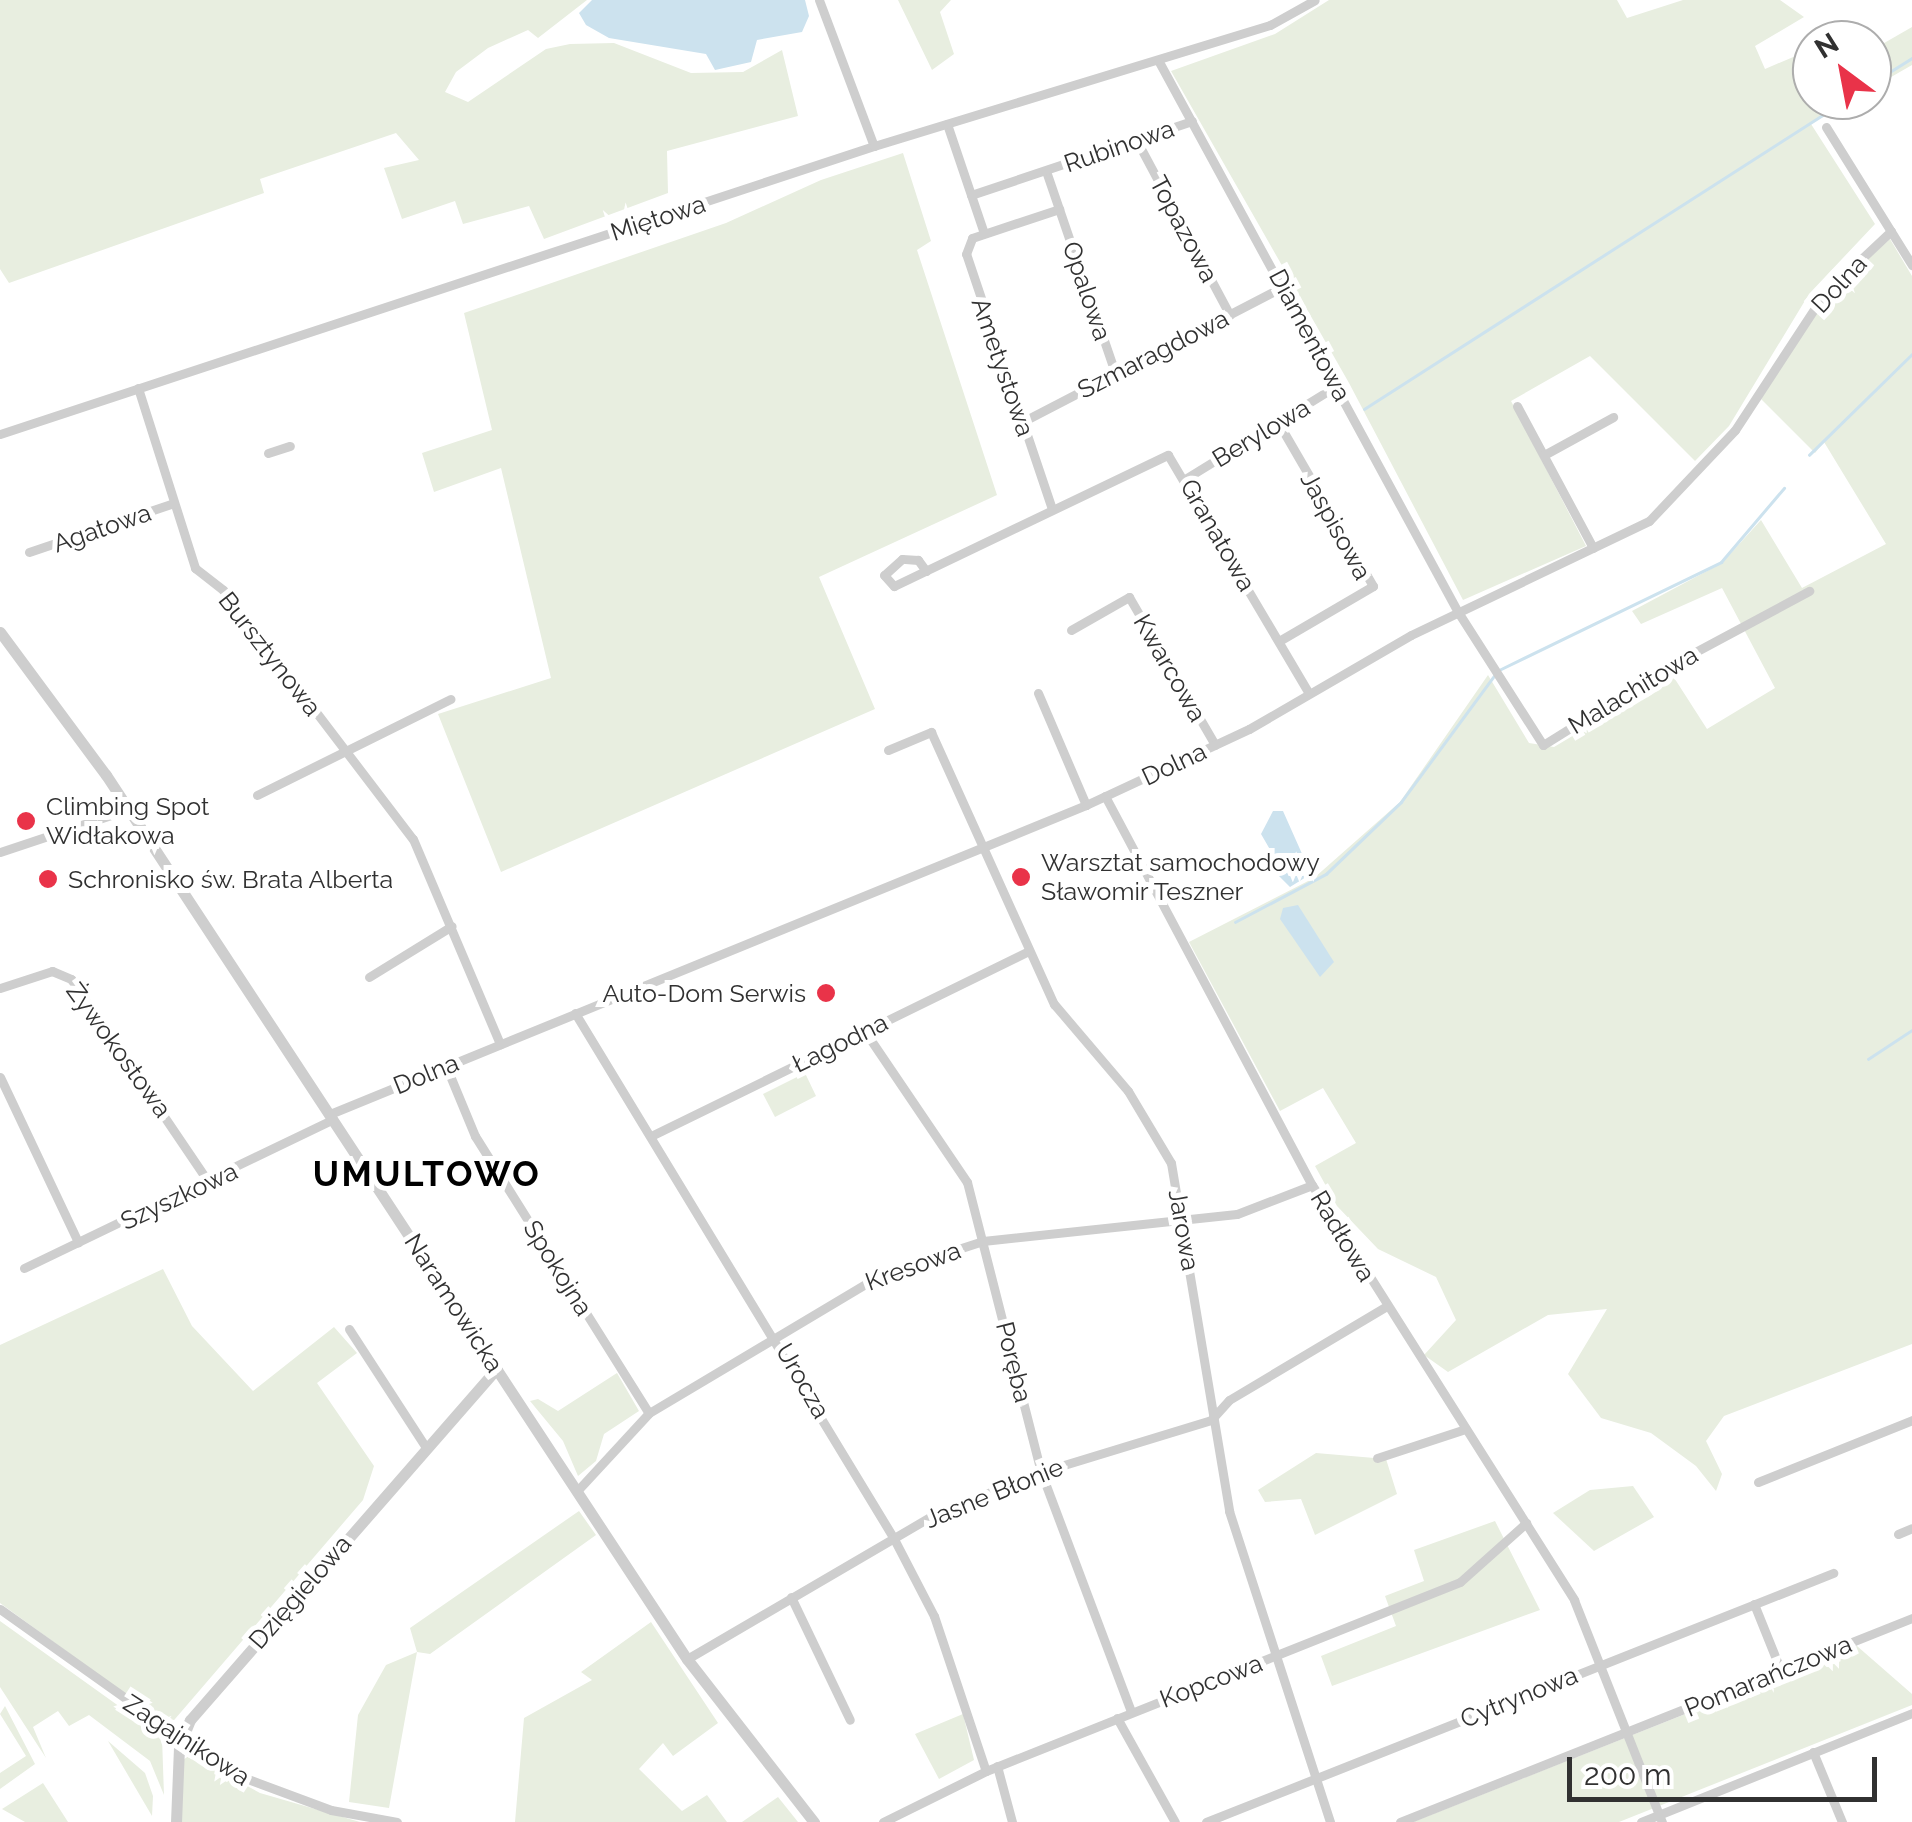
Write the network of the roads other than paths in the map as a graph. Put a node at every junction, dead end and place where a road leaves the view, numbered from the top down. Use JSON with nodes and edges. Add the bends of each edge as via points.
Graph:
{"nodes":[{"id":1,"x":820,"y":0,"type":"edge"},
{"id":2,"x":1315,"y":0,"type":"edge"},
{"id":3,"x":1158,"y":60,"type":"junction"},
{"id":4,"x":1192,"y":121,"type":"junction"},
{"id":5,"x":947,"y":124,"type":"junction"},
{"id":6,"x":1826,"y":127,"type":"dead end"},
{"id":7,"x":1138,"y":143,"type":"junction"},
{"id":8,"x":874,"y":146,"type":"junction"},
{"id":9,"x":1046,"y":171,"type":"junction"},
{"id":10,"x":972,"y":195,"type":"junction"},
{"id":11,"x":1059,"y":209,"type":"junction"},
{"id":12,"x":1891,"y":231,"type":"junction"},
{"id":13,"x":984,"y":233,"type":"junction"},
{"id":14,"x":1912,"y":265,"type":"edge"},
{"id":15,"x":1284,"y":286,"type":"junction"},
{"id":16,"x":1230,"y":314,"type":"junction"},
{"id":17,"x":1115,"y":374,"type":"junction"},
{"id":18,"x":1336,"y":386,"type":"junction"},
{"id":19,"x":138,"y":388,"type":"junction"},
{"id":20,"x":1517,"y":406,"type":"dead end"},
{"id":21,"x":1613,"y":417,"type":"dead end"},
{"id":22,"x":1022,"y":422,"type":"junction"},
{"id":23,"x":1279,"y":424,"type":"junction"},
{"id":24,"x":0,"y":434,"type":"edge"},
{"id":25,"x":290,"y":446,"type":"dead end"},
{"id":26,"x":268,"y":452,"type":"dead end"},
{"id":27,"x":1544,"y":456,"type":"junction"},
{"id":28,"x":1185,"y":479,"type":"junction"},
{"id":29,"x":174,"y":503,"type":"junction"},
{"id":30,"x":1052,"y":509,"type":"junction"},
{"id":31,"x":1593,"y":548,"type":"junction"},
{"id":32,"x":29,"y":552,"type":"dead end"},
{"id":33,"x":926,"y":571,"type":"dead end"},
{"id":34,"x":1810,"y":590,"type":"dead end"},
{"id":35,"x":1458,"y":612,"type":"junction"},
{"id":36,"x":1071,"y":630,"type":"dead end"},
{"id":37,"x":0,"y":632,"type":"edge"},
{"id":38,"x":1279,"y":641,"type":"junction"},
{"id":39,"x":1038,"y":693,"type":"dead end"},
{"id":40,"x":1309,"y":693,"type":"junction"},
{"id":41,"x":450,"y":699,"type":"dead end"},
{"id":42,"x":1214,"y":745,"type":"junction"},
{"id":43,"x":888,"y":750,"type":"dead end"},
{"id":44,"x":348,"y":751,"type":"junction"},
{"id":45,"x":257,"y":795,"type":"dead end"},
{"id":46,"x":1104,"y":796,"type":"junction"},
{"id":47,"x":1086,"y":805,"type":"junction"},
{"id":48,"x":129,"y":809,"type":"junction"},
{"id":49,"x":980,"y":849,"type":"junction"},
{"id":50,"x":0,"y":852,"type":"edge"},
{"id":51,"x":452,"y":926,"type":"junction"},
{"id":52,"x":1028,"y":950,"type":"junction"},
{"id":53,"x":369,"y":977,"type":"dead end"},
{"id":54,"x":0,"y":988,"type":"edge"},
{"id":55,"x":574,"y":1013,"type":"junction"},
{"id":56,"x":864,"y":1030,"type":"junction"},
{"id":57,"x":500,"y":1044,"type":"junction"},
{"id":58,"x":446,"y":1066,"type":"junction"},
{"id":59,"x":0,"y":1077,"type":"edge"},
{"id":60,"x":332,"y":1116,"type":"junction"},
{"id":61,"x":651,"y":1136,"type":"junction"},
{"id":62,"x":208,"y":1183,"type":"junction"},
{"id":63,"x":1312,"y":1185,"type":"junction"},
{"id":64,"x":1183,"y":1222,"type":"junction"},
{"id":65,"x":983,"y":1241,"type":"junction"},
{"id":66,"x":78,"y":1242,"type":"junction"},
{"id":67,"x":24,"y":1268,"type":"dead end"},
{"id":68,"x":1385,"y":1307,"type":"junction"},
{"id":69,"x":349,"y":1330,"type":"dead end"},
{"id":70,"x":775,"y":1334,"type":"junction"},
{"id":71,"x":497,"y":1368,"type":"junction"},
{"id":72,"x":649,"y":1413,"type":"junction"},
{"id":73,"x":1211,"y":1420,"type":"junction"},
{"id":74,"x":1912,"y":1420,"type":"edge"},
{"id":75,"x":1465,"y":1429,"type":"junction"},
{"id":76,"x":425,"y":1446,"type":"junction"},
{"id":77,"x":1377,"y":1458,"type":"dead end"},
{"id":78,"x":1041,"y":1472,"type":"junction"},
{"id":79,"x":1758,"y":1482,"type":"dead end"},
{"id":80,"x":577,"y":1491,"type":"junction"},
{"id":81,"x":1526,"y":1522,"type":"junction"},
{"id":82,"x":1912,"y":1528,"type":"edge"},
{"id":83,"x":1898,"y":1534,"type":"dead end"},
{"id":84,"x":893,"y":1537,"type":"junction"},
{"id":85,"x":1832,"y":1573,"type":"dead end"},
{"id":86,"x":791,"y":1597,"type":"junction"},
{"id":87,"x":1754,"y":1604,"type":"junction"},
{"id":88,"x":0,"y":1609,"type":"edge"},
{"id":89,"x":1912,"y":1618,"type":"edge"},
{"id":90,"x":1273,"y":1657,"type":"junction"},
{"id":91,"x":686,"y":1659,"type":"junction"},
{"id":92,"x":1600,"y":1665,"type":"junction"},
{"id":93,"x":1781,"y":1670,"type":"junction"},
{"id":94,"x":1131,"y":1712,"type":"junction"},
{"id":95,"x":1912,"y":1713,"type":"edge"},
{"id":96,"x":1116,"y":1718,"type":"junction"},
{"id":97,"x":850,"y":1720,"type":"dead end"},
{"id":98,"x":1627,"y":1733,"type":"junction"},
{"id":99,"x":180,"y":1740,"type":"junction"},
{"id":100,"x":1813,"y":1752,"type":"junction"},
{"id":101,"x":997,"y":1766,"type":"junction"},
{"id":102,"x":986,"y":1770,"type":"junction"},
{"id":103,"x":1314,"y":1778,"type":"junction"},
{"id":104,"x":1661,"y":1818,"type":"edge"},
{"id":105,"x":176,"y":1822,"type":"edge"},
{"id":106,"x":397,"y":1822,"type":"edge"},
{"id":107,"x":814,"y":1822,"type":"edge"},
{"id":108,"x":882,"y":1822,"type":"edge"},
{"id":109,"x":1012,"y":1822,"type":"edge"},
{"id":110,"x":1174,"y":1822,"type":"edge"},
{"id":111,"x":1206,"y":1822,"type":"edge"},
{"id":112,"x":1330,"y":1822,"type":"edge"},
{"id":113,"x":1400,"y":1822,"type":"edge"},
{"id":114,"x":1640,"y":1822,"type":"edge"},
{"id":115,"x":1842,"y":1822,"type":"edge"}],
"edges":[{"from":1,"to":8,"type":"street"},
{"from":2,"to":3,"type":"street","name":"Miętowa","via":[[1282,20]]},
{"from":3,"to":4,"type":"street","name":"Diamentowa"},
{"from":3,"to":5,"type":"street","name":"Miętowa"},
{"from":4,"to":7,"type":"street","name":"Rubinowa"},
{"from":4,"to":15,"type":"street","name":"Diamentowa"},
{"from":5,"to":8,"type":"street","name":"Miętowa"},
{"from":5,"to":10,"type":"street"},
{"from":6,"to":12,"type":"street"},
{"from":7,"to":9,"type":"street","name":"Rubinowa"},
{"from":7,"to":16,"type":"street","name":"Topazowa"},
{"from":8,"to":19,"type":"street","name":"Miętowa"},
{"from":9,"to":10,"type":"street","name":"Rubinowa"},
{"from":9,"to":11,"type":"street","name":"Rubinowa"},
{"from":10,"to":13,"type":"street"},
{"from":11,"to":13,"type":"street","name":"Rubinowa"},
{"from":11,"to":17,"type":"street","name":"Opalowa"},
{"from":12,"to":14,"type":"street"},
{"from":12,"to":31,"type":"street","name":"Dolna","via":[[1824,294],[1724,442],[1649,521]]},
{"from":13,"to":22,"type":"street","name":"Ametystowa","via":[[972,238],[966,260]]},
{"from":15,"to":16,"type":"street","name":"Szmaragdowa"},
{"from":15,"to":18,"type":"street","name":"Diamentowa"},
{"from":16,"to":17,"type":"street","name":"Szmaragdowa"},
{"from":17,"to":22,"type":"street","name":"Szmaragdowa"},
{"from":18,"to":23,"type":"street","name":"Berylowa"},
{"from":18,"to":35,"type":"street","name":"Diamentowa"},
{"from":19,"to":24,"type":"street","name":"Miętowa"},
{"from":19,"to":29,"type":"street","name":"Bursztynowa"},
{"from":20,"to":27,"type":"street"},
{"from":21,"to":27,"type":"street"},
{"from":22,"to":30,"type":"street","name":"Ametystowa"},
{"from":23,"to":28,"type":"street","name":"Berylowa"},
{"from":23,"to":38,"type":"street","name":"Jaspisowa","via":[[1373,586]]},
{"from":25,"to":26,"type":"street"},
{"from":27,"to":31,"type":"street"},
{"from":28,"to":30,"type":"street","name":"Granatowa","via":[[1174,460],[1159,456]]},
{"from":28,"to":38,"type":"street","name":"Granatowa"},
{"from":29,"to":32,"type":"street","name":"Agatowa"},
{"from":29,"to":44,"type":"street","name":"Bursztynowa","via":[[194,568],[223,590]]},
{"from":30,"to":33,"type":"street","name":"Granatowa"},
{"from":31,"to":35,"type":"street","name":"Dolna"},
{"from":34,"to":35,"type":"street","name":"Malachitowa","via":[[1543,745]]},
{"from":35,"to":40,"type":"street","name":"Dolna"},
{"from":36,"to":42,"type":"street","name":"Kwarcowa","via":[[1129,597]]},
{"from":37,"to":48,"type":"street","name":"Naramowicka","via":[[56,700]]},
{"from":38,"to":40,"type":"street","name":"Granatowa"},
{"from":39,"to":47,"type":"street"},
{"from":40,"to":42,"type":"street","name":"Dolna"},
{"from":41,"to":44,"type":"street"},
{"from":42,"to":46,"type":"street","name":"Dolna"},
{"from":43,"to":49,"type":"street","name":"Jarowa","via":[[931,732]]},
{"from":44,"to":45,"type":"street"},
{"from":44,"to":51,"type":"street","name":"Bursztynowa","via":[[418,848]]},
{"from":46,"to":47,"type":"street","name":"Dolna"},
{"from":46,"to":63,"type":"street","name":"Radłowa"},
{"from":47,"to":49,"type":"street","name":"Dolna"},
{"from":48,"to":50,"type":"street"},
{"from":48,"to":60,"type":"street","name":"Naramowicka"},
{"from":49,"to":52,"type":"street","name":"Jarowa"},
{"from":49,"to":55,"type":"street","name":"Dolna"},
{"from":51,"to":53,"type":"street"},
{"from":51,"to":57,"type":"street","name":"Bursztynowa"},
{"from":52,"to":56,"type":"street","name":"Łagodna"},
{"from":52,"to":64,"type":"street","name":"Jarowa","via":[[1060,1012],[1158,1135],[1176,1177]]},
{"from":54,"to":62,"type":"street","name":"Żywokostowa","via":[[52,971],[71,979]]},
{"from":55,"to":57,"type":"street","name":"Dolna"},
{"from":55,"to":61,"type":"street","name":"Urocza"},
{"from":56,"to":61,"type":"street","name":"Łagodna"},
{"from":56,"to":65,"type":"street","name":"Poręba","via":[[888,1074],[959,1165]]},
{"from":57,"to":58,"type":"street","name":"Dolna"},
{"from":58,"to":60,"type":"street","name":"Dolna"},
{"from":58,"to":72,"type":"street","name":"Spokojna","via":[[475,1136]]},
{"from":59,"to":66,"type":"street"},
{"from":60,"to":62,"type":"street","name":"Szyszkowa"},
{"from":60,"to":71,"type":"street","name":"Naramowicka"},
{"from":61,"to":70,"type":"street","name":"Urocza"},
{"from":62,"to":66,"type":"street","name":"Szyszkowa"},
{"from":63,"to":64,"type":"street","name":"Kresowa","via":[[1237,1214]]},
{"from":63,"to":68,"type":"street","name":"Radłowa"},
{"from":64,"to":65,"type":"street","name":"Kresowa"},
{"from":64,"to":73,"type":"street","name":"Jarowa"},
{"from":65,"to":70,"type":"street","name":"Kresowa","via":[[884,1273]]},
{"from":65,"to":78,"type":"street","name":"Poręba"},
{"from":66,"to":67,"type":"street","name":"Szyszkowa"},
{"from":68,"to":73,"type":"street","via":[[1229,1400]]},
{"from":68,"to":75,"type":"street","name":"Radłowa"},
{"from":69,"to":76,"type":"street"},
{"from":70,"to":72,"type":"street","name":"Kresowa"},
{"from":70,"to":84,"type":"street","name":"Urocza"},
{"from":71,"to":76,"type":"street","name":"Dzięgielowa"},
{"from":71,"to":80,"type":"street","name":"Naramowicka"},
{"from":72,"to":80,"type":"street","name":"Kresowa"},
{"from":73,"to":78,"type":"street","name":"Jasne Błonie"},
{"from":73,"to":90,"type":"street","name":"Jarowa","via":[[1229,1511]]},
{"from":74,"to":79,"type":"street"},
{"from":75,"to":77,"type":"street"},
{"from":75,"to":81,"type":"street","name":"Radłowa"},
{"from":76,"to":99,"type":"street","name":"Dzięgielowa"},
{"from":78,"to":84,"type":"street","name":"Jasne Błonie"},
{"from":78,"to":94,"type":"street","name":"Poręba"},
{"from":80,"to":91,"type":"street","name":"Naramowicka"},
{"from":81,"to":90,"type":"street","name":"Kopcowa","via":[[1460,1582]]},
{"from":81,"to":92,"type":"street","name":"Radłowa","via":[[1574,1600]]},
{"from":82,"to":83,"type":"street"},
{"from":84,"to":86,"type":"street","name":"Jasne Błonie"},
{"from":84,"to":102,"type":"street","name":"Urocza","via":[[934,1616]]},
{"from":85,"to":87,"type":"street","name":"Cytrynowa"},
{"from":86,"to":91,"type":"street","name":"Jasne Błonie"},
{"from":86,"to":97,"type":"street"},
{"from":87,"to":92,"type":"street","name":"Cytrynowa"},
{"from":87,"to":93,"type":"street"},
{"from":88,"to":99,"type":"street","name":"Zagajnikowa"},
{"from":89,"to":93,"type":"street","name":"Pomarańczowa"},
{"from":90,"to":94,"type":"street","name":"Kopcowa"},
{"from":90,"to":103,"type":"street","name":"Jarowa"},
{"from":91,"to":107,"type":"street","name":"Naramowicka"},
{"from":92,"to":98,"type":"street","name":"Radłowa"},
{"from":92,"to":103,"type":"street","name":"Cytrynowa"},
{"from":93,"to":98,"type":"street","name":"Pomarańczowa"},
{"from":94,"to":96,"type":"street","name":"Kopcowa"},
{"from":95,"to":100,"type":"street"},
{"from":96,"to":101,"type":"street","name":"Kopcowa"},
{"from":96,"to":110,"type":"street"},
{"from":98,"to":104,"type":"street","name":"Radłowa"},
{"from":98,"to":113,"type":"street","name":"Pomarańczowa"},
{"from":99,"to":105,"type":"street"},
{"from":99,"to":106,"type":"street","name":"Zagajnikowa","via":[[257,1785],[331,1810]]},
{"from":100,"to":104,"type":"street"},
{"from":100,"to":115,"type":"street"},
{"from":101,"to":102,"type":"street","name":"Kopcowa"},
{"from":101,"to":109,"type":"street"},
{"from":102,"to":108,"type":"street","name":"Kopcowa"},
{"from":103,"to":111,"type":"street","name":"Cytrynowa"},
{"from":103,"to":112,"type":"street","name":"Jarowa"},
{"from":104,"to":114,"type":"street"}]}
